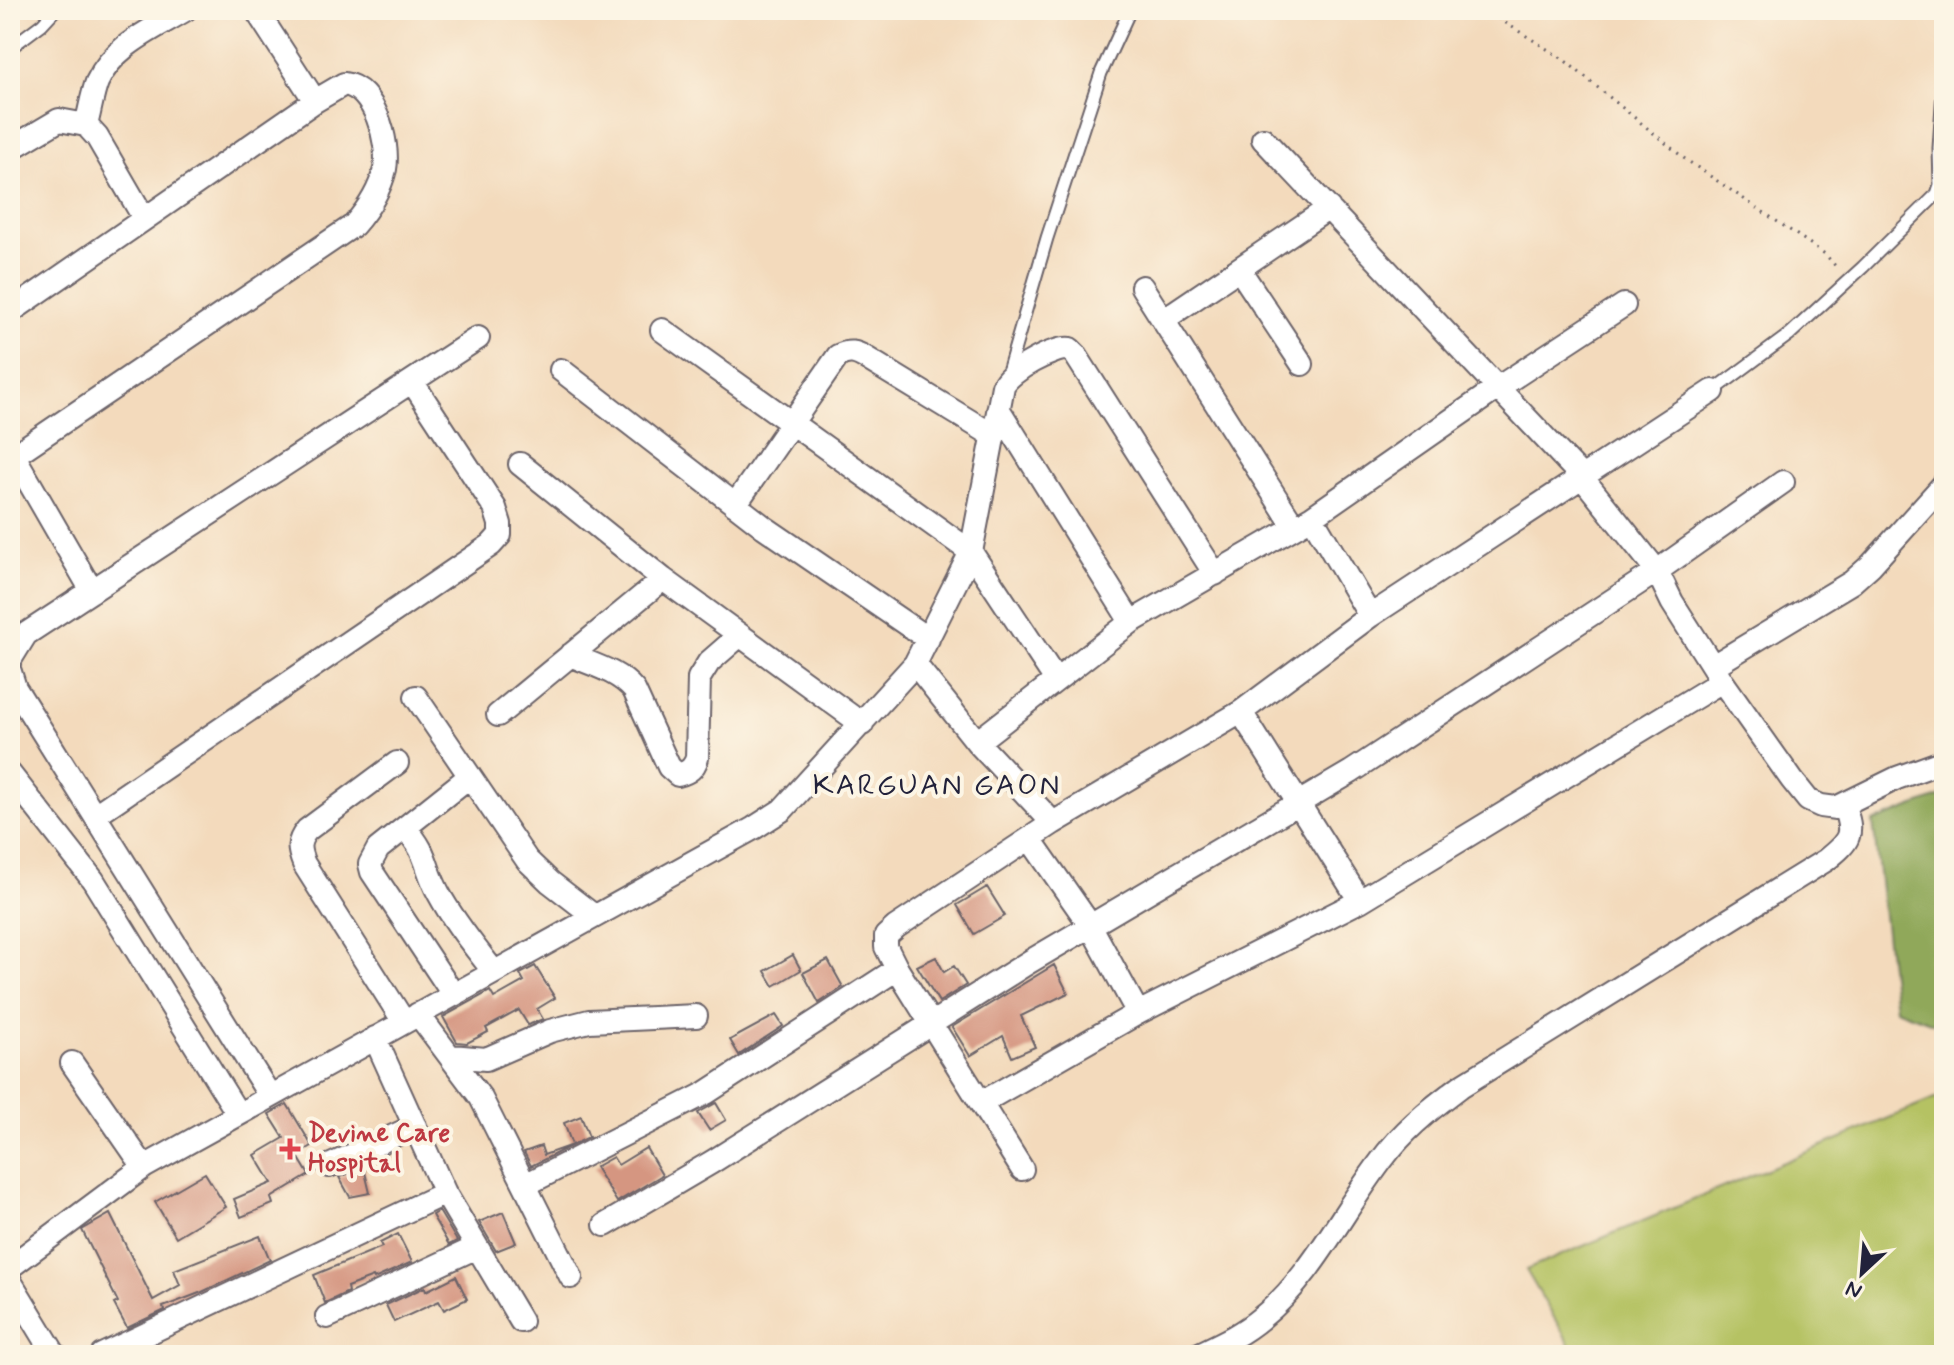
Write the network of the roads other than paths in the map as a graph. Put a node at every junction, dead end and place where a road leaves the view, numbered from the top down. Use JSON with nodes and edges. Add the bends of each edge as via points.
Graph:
{"nodes":[{"id":1,"x":55,"y":10,"type":"edge"},
{"id":2,"x":185,"y":10,"type":"edge"},
{"id":3,"x":256,"y":10,"type":"edge"},
{"id":4,"x":1130,"y":10,"type":"edge"},
{"id":5,"x":10,"y":48,"type":"edge"},
{"id":6,"x":1944,"y":77,"type":"edge"},
{"id":7,"x":315,"y":101,"type":"junction"},
{"id":8,"x":86,"y":125,"type":"junction"},
{"id":9,"x":1263,"y":139,"type":"dead end"},
{"id":10,"x":10,"y":149,"type":"edge"},
{"id":11,"x":1329,"y":208,"type":"junction"},
{"id":12,"x":144,"y":218,"type":"junction"},
{"id":13,"x":1239,"y":269,"type":"junction"},
{"id":14,"x":1142,"y":287,"type":"dead end"},
{"id":15,"x":1624,"y":305,"type":"dead end"},
{"id":16,"x":10,"y":312,"type":"edge"},
{"id":17,"x":1163,"y":320,"type":"junction"},
{"id":18,"x":662,"y":330,"type":"dead end"},
{"id":19,"x":478,"y":338,"type":"dead end"},
{"id":20,"x":1302,"y":364,"type":"dead end"},
{"id":21,"x":561,"y":370,"type":"dead end"},
{"id":22,"x":1006,"y":379,"type":"junction"},
{"id":23,"x":413,"y":383,"type":"junction"},
{"id":24,"x":1499,"y":387,"type":"junction"},
{"id":25,"x":1713,"y":391,"type":"joint"},
{"id":26,"x":999,"y":410,"type":"junction"},
{"id":27,"x":791,"y":422,"type":"junction"},
{"id":28,"x":994,"y":436,"type":"junction"},
{"id":29,"x":11,"y":454,"type":"edge"},
{"id":30,"x":520,"y":464,"type":"dead end"},
{"id":31,"x":1581,"y":476,"type":"junction"},
{"id":32,"x":1783,"y":482,"type":"dead end"},
{"id":33,"x":1944,"y":484,"type":"edge"},
{"id":34,"x":735,"y":505,"type":"junction"},
{"id":35,"x":1303,"y":521,"type":"junction"},
{"id":36,"x":971,"y":552,"type":"junction"},
{"id":37,"x":1657,"y":571,"type":"junction"},
{"id":38,"x":1215,"y":574,"type":"junction"},
{"id":39,"x":663,"y":579,"type":"junction"},
{"id":40,"x":92,"y":591,"type":"junction"},
{"id":41,"x":1370,"y":616,"type":"junction"},
{"id":42,"x":1131,"y":622,"type":"junction"},
{"id":43,"x":740,"y":635,"type":"junction"},
{"id":44,"x":928,"y":639,"type":"junction"},
{"id":45,"x":570,"y":655,"type":"junction"},
{"id":46,"x":10,"y":660,"type":"edge"},
{"id":47,"x":915,"y":664,"type":"junction"},
{"id":48,"x":10,"y":672,"type":"edge"},
{"id":49,"x":1718,"y":674,"type":"junction"},
{"id":50,"x":1056,"y":680,"type":"junction"},
{"id":51,"x":416,"y":697,"type":"dead end"},
{"id":52,"x":1241,"y":712,"type":"junction"},
{"id":53,"x":498,"y":715,"type":"dead end"},
{"id":54,"x":862,"y":724,"type":"junction"},
{"id":55,"x":977,"y":742,"type":"junction"},
{"id":56,"x":1944,"y":761,"type":"edge"},
{"id":57,"x":397,"y":763,"type":"dead end"},
{"id":58,"x":10,"y":774,"type":"edge"},
{"id":59,"x":470,"y":776,"type":"junction"},
{"id":60,"x":1299,"y":804,"type":"junction"},
{"id":61,"x":1843,"y":805,"type":"junction"},
{"id":62,"x":95,"y":815,"type":"junction"},
{"id":63,"x":1053,"y":823,"type":"junction"},
{"id":64,"x":405,"y":828,"type":"junction"},
{"id":65,"x":1030,"y":839,"type":"junction"},
{"id":66,"x":1360,"y":901,"type":"junction"},
{"id":67,"x":594,"y":916,"type":"junction"},
{"id":68,"x":1090,"y":925,"type":"junction"},
{"id":69,"x":897,"y":969,"type":"junction"},
{"id":70,"x":494,"y":972,"type":"junction"},
{"id":71,"x":453,"y":994,"type":"junction"},
{"id":72,"x":1138,"y":1013,"type":"junction"},
{"id":73,"x":696,"y":1016,"type":"dead end"},
{"id":74,"x":411,"y":1018,"type":"junction"},
{"id":75,"x":930,"y":1023,"type":"junction"},
{"id":76,"x":375,"y":1038,"type":"junction"},
{"id":77,"x":451,"y":1056,"type":"junction"},
{"id":78,"x":72,"y":1063,"type":"dead end"},
{"id":79,"x":270,"y":1096,"type":"junction"},
{"id":80,"x":981,"y":1103,"type":"junction"},
{"id":81,"x":238,"y":1114,"type":"junction"},
{"id":82,"x":415,"y":1126,"type":"junction"},
{"id":83,"x":329,"y":1166,"type":"dead end"},
{"id":84,"x":144,"y":1167,"type":"junction"},
{"id":85,"x":1022,"y":1169,"type":"dead end"},
{"id":86,"x":525,"y":1185,"type":"junction"},
{"id":87,"x":445,"y":1193,"type":"junction"},
{"id":88,"x":605,"y":1225,"type":"dead end"},
{"id":89,"x":477,"y":1247,"type":"junction"},
{"id":90,"x":10,"y":1267,"type":"edge"},
{"id":91,"x":571,"y":1277,"type":"dead end"},
{"id":92,"x":10,"y":1281,"type":"edge"},
{"id":93,"x":327,"y":1317,"type":"dead end"},
{"id":94,"x":521,"y":1321,"type":"dead end"},
{"id":95,"x":55,"y":1355,"type":"edge"},
{"id":96,"x":102,"y":1355,"type":"edge"},
{"id":97,"x":1197,"y":1355,"type":"edge"}],
"edges":[{"from":1,"to":5,"type":"lane"},
{"from":2,"to":8,"type":"street","via":[[122,47],[107,63]]},
{"from":3,"to":7,"type":"street"},
{"from":4,"to":22,"type":"lane","via":[[1101,73]]},
{"from":6,"to":25,"type":"lane","via":[[1937,194],[1790,334]]},
{"from":7,"to":12,"type":"street"},
{"from":7,"to":29,"type":"street","via":[[344,84],[353,85],[368,99],[380,127],[385,167],[361,218]]},
{"from":8,"to":10,"type":"street","via":[[59,120]]},
{"from":8,"to":12,"type":"street"},
{"from":9,"to":11,"type":"street"},
{"from":11,"to":13,"type":"street"},
{"from":11,"to":24,"type":"street"},
{"from":12,"to":16,"type":"street"},
{"from":13,"to":17,"type":"street"},
{"from":13,"to":20,"type":"street"},
{"from":14,"to":17,"type":"street"},
{"from":15,"to":24,"type":"street"},
{"from":17,"to":35,"type":"street"},
{"from":18,"to":27,"type":"street"},
{"from":19,"to":23,"type":"street"},
{"from":21,"to":34,"type":"street"},
{"from":22,"to":26,"type":"street"},
{"from":22,"to":38,"type":"street","via":[[1057,350],[1070,349]]},
{"from":23,"to":40,"type":"street"},
{"from":23,"to":62,"type":"street","via":[[495,508],[500,535]]},
{"from":24,"to":31,"type":"street"},
{"from":24,"to":35,"type":"street"},
{"from":25,"to":31,"type":"street"},
{"from":26,"to":28,"type":"street"},
{"from":26,"to":42,"type":"street"},
{"from":27,"to":28,"type":"street","via":[[846,352],[866,358]]},
{"from":27,"to":34,"type":"street"},
{"from":27,"to":36,"type":"street"},
{"from":28,"to":36,"type":"street"},
{"from":29,"to":40,"type":"street"},
{"from":30,"to":39,"type":"street"},
{"from":31,"to":37,"type":"street"},
{"from":31,"to":41,"type":"street"},
{"from":32,"to":37,"type":"street"},
{"from":33,"to":49,"type":"street","via":[[1852,582]]},
{"from":34,"to":44,"type":"street"},
{"from":35,"to":38,"type":"street"},
{"from":35,"to":41,"type":"street"},
{"from":36,"to":44,"type":"street"},
{"from":36,"to":50,"type":"street"},
{"from":37,"to":49,"type":"street"},
{"from":37,"to":60,"type":"street"},
{"from":38,"to":42,"type":"street"},
{"from":39,"to":43,"type":"street"},
{"from":39,"to":45,"type":"street"},
{"from":40,"to":46,"type":"street","via":[[26,634]]},
{"from":41,"to":52,"type":"street"},
{"from":42,"to":50,"type":"street"},
{"from":43,"to":45,"type":"street","via":[[699,678],[697,758],[678,775],[669,767],[628,683]]},
{"from":43,"to":54,"type":"street"},
{"from":44,"to":47,"type":"street"},
{"from":45,"to":53,"type":"street"},
{"from":47,"to":54,"type":"street"},
{"from":47,"to":55,"type":"street"},
{"from":48,"to":62,"type":"street"},
{"from":49,"to":61,"type":"street","via":[[1808,800],[1826,807]]},
{"from":49,"to":66,"type":"street"},
{"from":50,"to":55,"type":"street"},
{"from":51,"to":59,"type":"street"},
{"from":52,"to":60,"type":"street"},
{"from":52,"to":63,"type":"street"},
{"from":54,"to":67,"type":"street","via":[[782,810]]},
{"from":55,"to":63,"type":"street"},
{"from":56,"to":61,"type":"street"},
{"from":57,"to":74,"type":"street","via":[[307,830],[299,840],[299,852]]},
{"from":58,"to":81,"type":"street","via":[[93,880]]},
{"from":59,"to":64,"type":"street"},
{"from":59,"to":67,"type":"street","via":[[527,860]]},
{"from":60,"to":66,"type":"street"},
{"from":60,"to":68,"type":"street"},
{"from":61,"to":97,"type":"street","via":[[1851,825],[1849,836],[1826,860],[1461,1086],[1420,1117],[1391,1148],[1293,1287],[1241,1334]]},
{"from":62,"to":79,"type":"street"},
{"from":63,"to":65,"type":"street"},
{"from":64,"to":70,"type":"street","via":[[423,849],[441,898]]},
{"from":64,"to":71,"type":"street","via":[[378,849],[372,872]]},
{"from":65,"to":68,"type":"street"},
{"from":65,"to":69,"type":"street","via":[[886,936]]},
{"from":66,"to":72,"type":"street"},
{"from":67,"to":70,"type":"street"},
{"from":68,"to":72,"type":"street"},
{"from":68,"to":75,"type":"street"},
{"from":69,"to":75,"type":"street"},
{"from":69,"to":86,"type":"street","via":[[706,1093]]},
{"from":70,"to":71,"type":"street"},
{"from":71,"to":74,"type":"street"},
{"from":72,"to":80,"type":"street"},
{"from":73,"to":77,"type":"street","via":[[589,1021],[550,1031],[486,1059]]},
{"from":74,"to":76,"type":"street"},
{"from":74,"to":77,"type":"street"},
{"from":75,"to":80,"type":"street"},
{"from":75,"to":88,"type":"street"},
{"from":76,"to":79,"type":"street"},
{"from":76,"to":82,"type":"street"},
{"from":77,"to":86,"type":"street","via":[[481,1098]]},
{"from":78,"to":84,"type":"street"},
{"from":79,"to":81,"type":"street"},
{"from":80,"to":85,"type":"street"},
{"from":81,"to":84,"type":"street"},
{"from":82,"to":83,"type":"street"},
{"from":82,"to":87,"type":"street"},
{"from":84,"to":90,"type":"street"},
{"from":86,"to":91,"type":"street"},
{"from":87,"to":89,"type":"street"},
{"from":87,"to":96,"type":"street"},
{"from":89,"to":93,"type":"street"},
{"from":89,"to":94,"type":"street"},
{"from":92,"to":95,"type":"street"}]}
